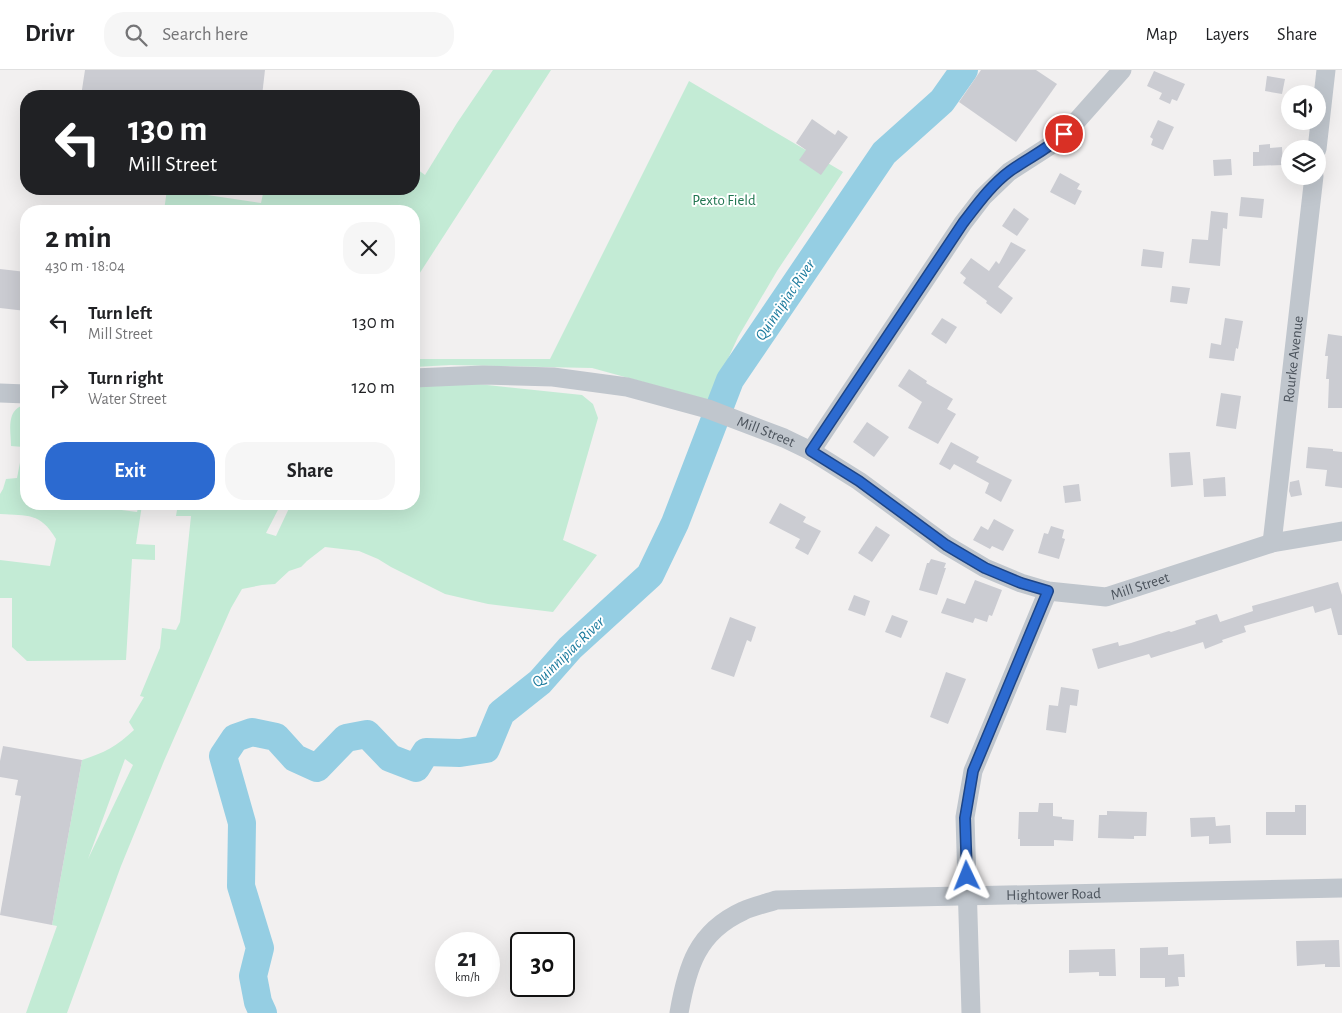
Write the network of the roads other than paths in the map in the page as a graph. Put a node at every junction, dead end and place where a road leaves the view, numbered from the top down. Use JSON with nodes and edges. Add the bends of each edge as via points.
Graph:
{"nodes":[{"id":1,"x":1122,"y":70,"type":"edge"},
{"id":2,"x":1326,"y":70,"type":"edge"},
{"id":3,"x":1318,"y":140,"type":"edge"},
{"id":4,"x":1313,"y":185,"type":"edge"},
{"id":5,"x":420,"y":378,"type":"edge"},
{"id":6,"x":0,"y":393,"type":"edge"},
{"id":7,"x":20,"y":394,"type":"edge"},
{"id":8,"x":811,"y":451,"type":"junction"},
{"id":9,"x":1342,"y":531,"type":"edge"},
{"id":10,"x":1272,"y":543,"type":"junction"},
{"id":11,"x":1048,"y":591,"type":"junction"},
{"id":12,"x":1342,"y":888,"type":"edge"},
{"id":13,"x":967,"y":896,"type":"junction"},
{"id":14,"x":679,"y":1013,"type":"edge"},
{"id":15,"x":971,"y":1013,"type":"edge"}],
"edges":[{"from":1,"to":8,"type":"street","via":[[1054,143],[1009,172],[983,197]]},
{"from":2,"to":3,"type":"street"},
{"from":4,"to":10,"type":"street","name":"Rourke Avenue"},
{"from":5,"to":8,"type":"street","name":"Mill Street","via":[[483,374],[622,386],[717,412]]},
{"from":6,"to":7,"type":"street"},
{"from":8,"to":11,"type":"street","name":"Mill Street","via":[[859,481],[954,550],[985,568]]},
{"from":9,"to":10,"type":"street","name":"Mill Street"},
{"from":10,"to":11,"type":"street","name":"Mill Street","via":[[1106,597]]},
{"from":11,"to":13,"type":"street","via":[[973,771],[965,818]]},
{"from":12,"to":13,"type":"street","name":"Hightower Road"},
{"from":13,"to":14,"type":"street","name":"Hightower Road","via":[[776,900],[743,911],[718,926],[698,948],[685,980]]},
{"from":13,"to":15,"type":"street"}]}
